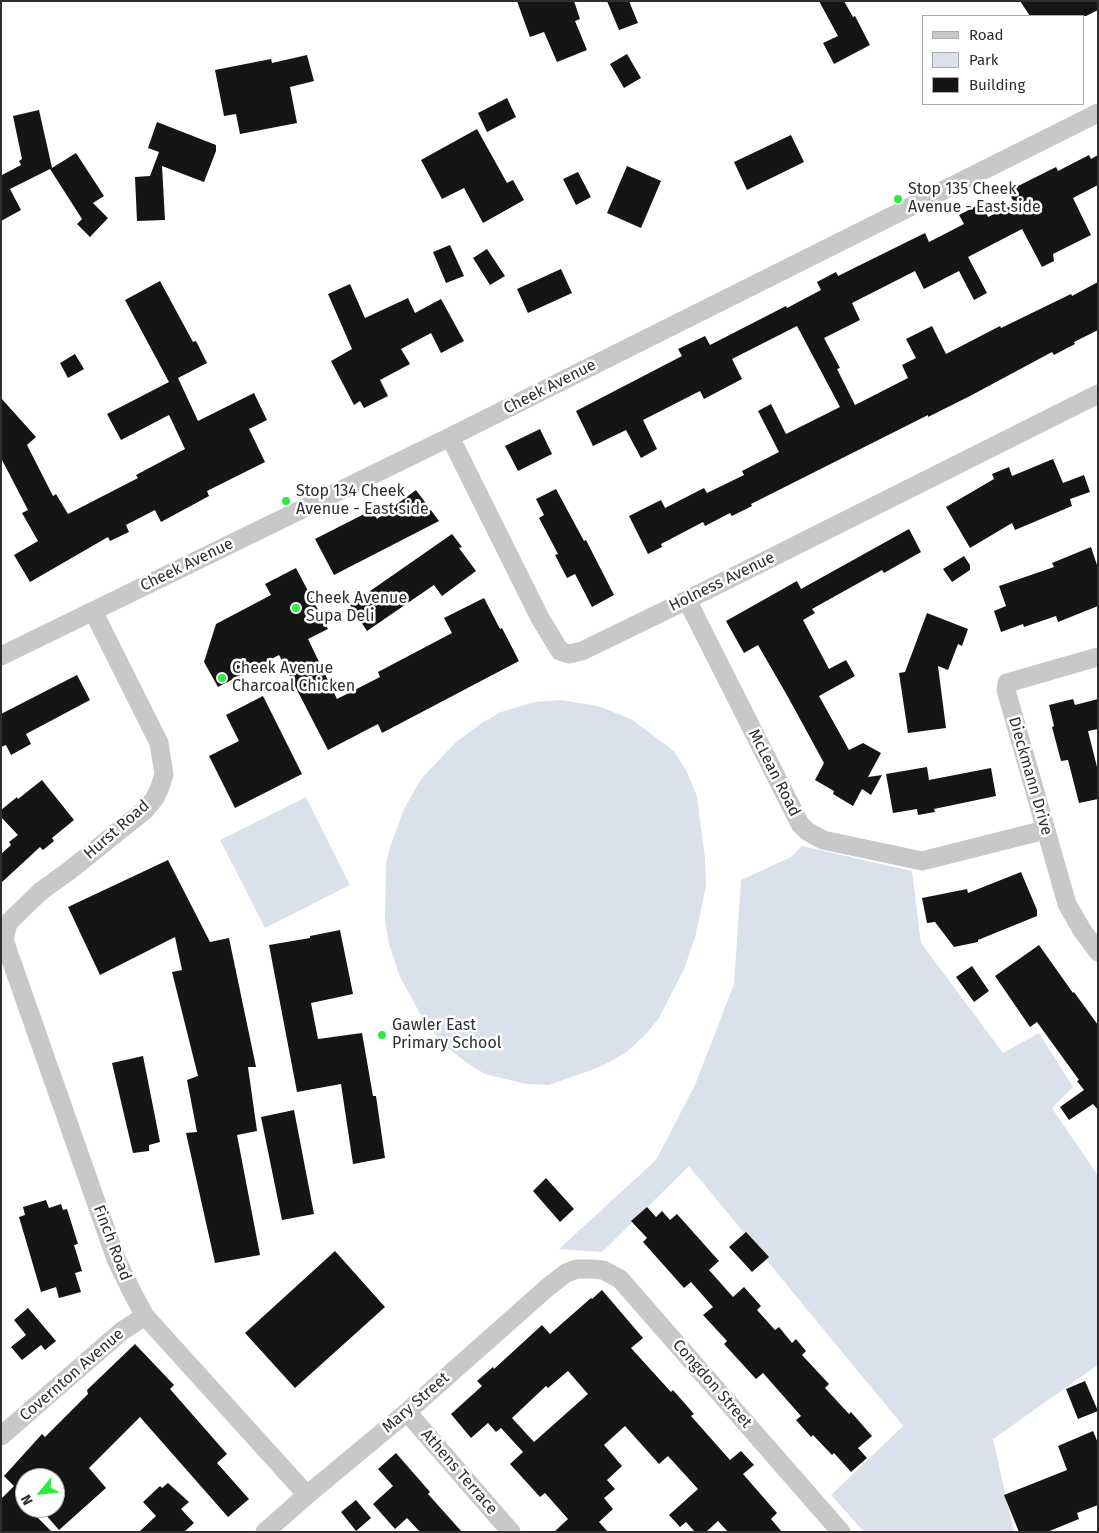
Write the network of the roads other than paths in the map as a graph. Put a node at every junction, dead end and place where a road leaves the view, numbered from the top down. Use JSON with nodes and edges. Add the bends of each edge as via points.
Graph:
{"nodes":[{"id":1,"x":1098,"y":113,"type":"edge"},
{"id":2,"x":1098,"y":394,"type":"edge"},
{"id":3,"x":450,"y":437,"type":"junction"},
{"id":4,"x":688,"y":600,"type":"junction"},
{"id":5,"x":93,"y":611,"type":"junction"},
{"id":6,"x":1,"y":656,"type":"edge"},
{"id":7,"x":1098,"y":657,"type":"edge"},
{"id":8,"x":1045,"y":830,"type":"junction"},
{"id":9,"x":3,"y":940,"type":"edge"},
{"id":10,"x":1098,"y":952,"type":"edge"},
{"id":11,"x":566,"y":1273,"type":"joint"},
{"id":12,"x":146,"y":1316,"type":"junction"},
{"id":13,"x":407,"y":1412,"type":"junction"},
{"id":14,"x":1,"y":1436,"type":"edge"},
{"id":15,"x":307,"y":1495,"type":"junction"},
{"id":16,"x":265,"y":1532,"type":"edge"},
{"id":17,"x":511,"y":1532,"type":"edge"},
{"id":18,"x":841,"y":1532,"type":"edge"}],
"edges":[{"from":1,"to":3,"type":"street","name":"Cheek Avenue"},
{"from":2,"to":4,"type":"street","name":"Holness Avenue"},
{"from":3,"to":4,"type":"street","name":"Holness Avenue","via":[[540,618],[560,651],[569,654],[582,652]]},
{"from":3,"to":5,"type":"street","name":"Cheek Avenue"},
{"from":4,"to":8,"type":"street","name":"McLean Road","via":[[800,824],[807,831],[823,840],[922,861]]},
{"from":5,"to":6,"type":"street","name":"Cheek Avenue"},
{"from":5,"to":9,"type":"street","name":"Hurst Road","via":[[159,743],[164,774],[155,798],[146,810],[41,891],[8,923]]},
{"from":7,"to":8,"type":"street","name":"Dieckmann Drive","via":[[1008,683],[1006,690]]},
{"from":8,"to":10,"type":"street","name":"Dieckmann Drive","via":[[1067,904]]},
{"from":9,"to":12,"type":"street","name":"Finch Road","via":[[116,1259]]},
{"from":11,"to":13,"type":"street","name":"Mary Street"},
{"from":11,"to":18,"type":"street","name":"Congdon Street","via":[[577,1269],[603,1270],[620,1279]]},
{"from":12,"to":14,"type":"street","name":"Covernton Avenue","via":[[122,1331]]},
{"from":12,"to":15,"type":"street","name":"Finch Road"},
{"from":13,"to":15,"type":"street","name":"Mary Street"},
{"from":13,"to":17,"type":"street","name":"Athens Terrace"},
{"from":15,"to":16,"type":"street","name":"Mary Street"}]}
